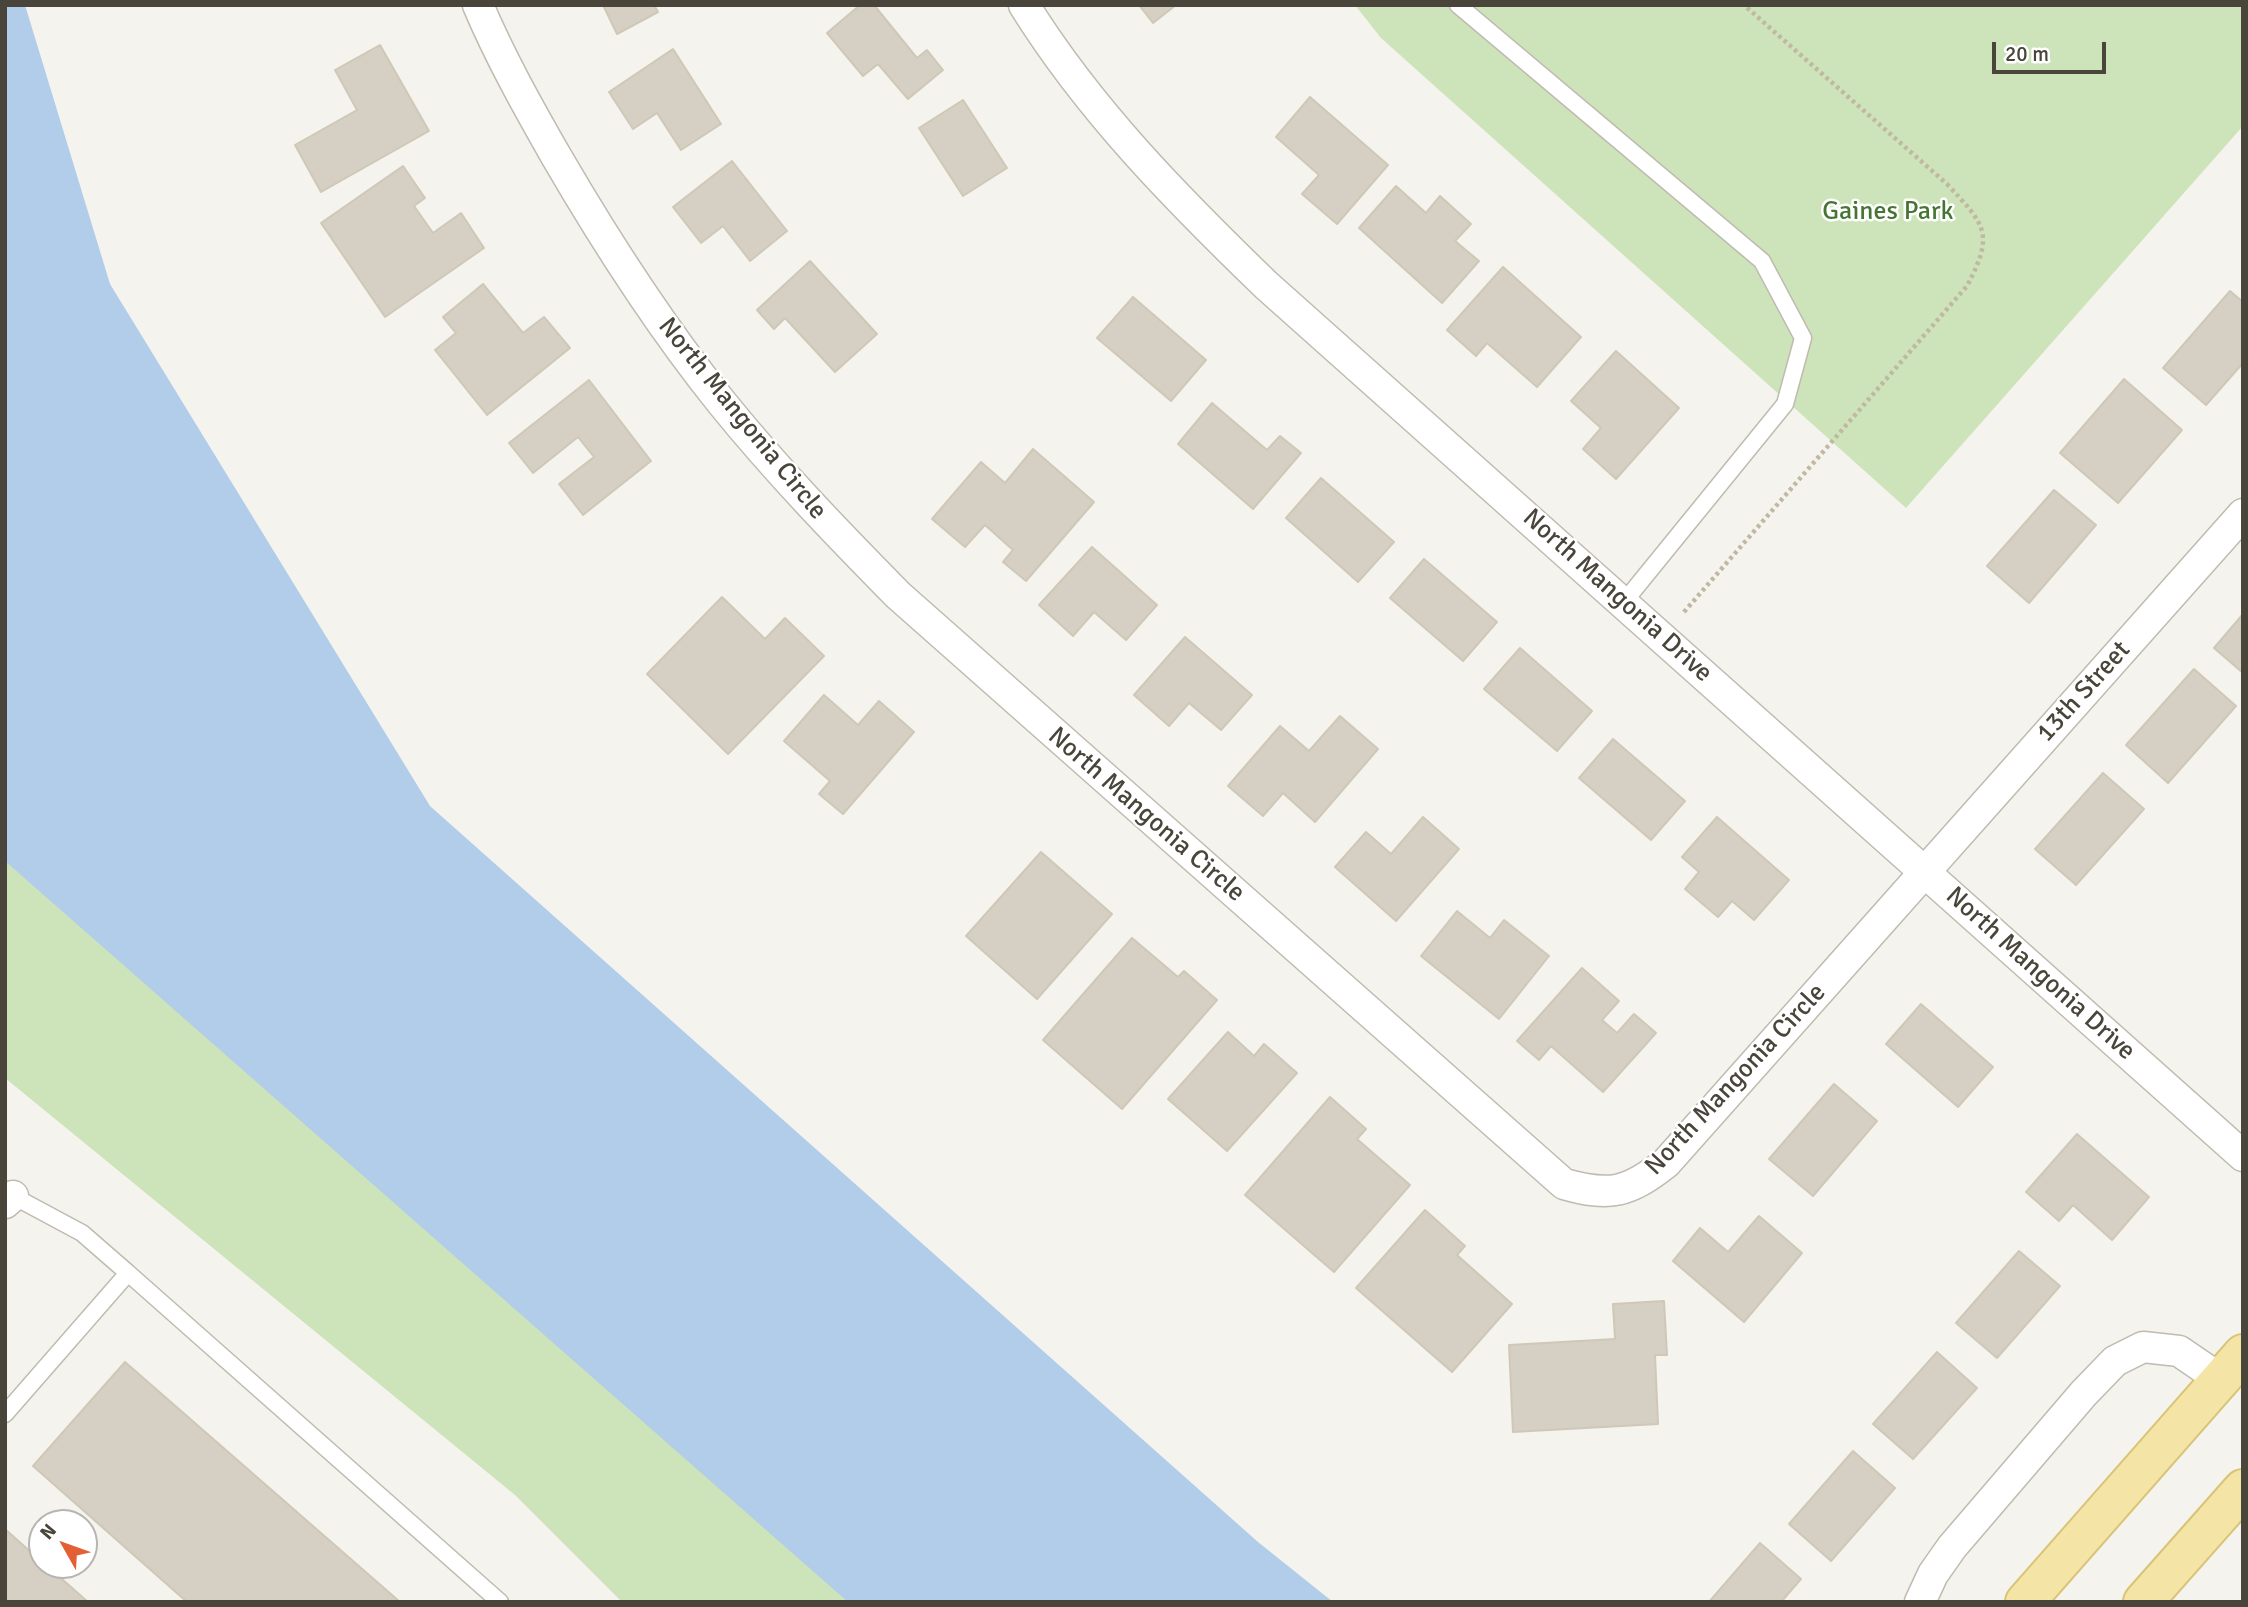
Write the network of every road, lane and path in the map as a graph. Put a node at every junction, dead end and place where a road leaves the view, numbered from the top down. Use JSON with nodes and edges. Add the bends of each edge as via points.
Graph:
{"nodes":[{"id":1,"x":478,"y":5,"type":"edge"},
{"id":2,"x":1024,"y":5,"type":"edge"},
{"id":3,"x":1458,"y":5,"type":"edge"},
{"id":4,"x":1744,"y":5,"type":"edge"},
{"id":5,"x":2243,"y":514,"type":"edge"},
{"id":6,"x":1624,"y":602,"type":"junction"},
{"id":7,"x":1662,"y":637,"type":"junction"},
{"id":8,"x":1926,"y":871,"type":"junction"},
{"id":9,"x":2243,"y":1156,"type":"edge"},
{"id":10,"x":9,"y":1200,"type":"edge"},
{"id":11,"x":128,"y":1273,"type":"junction"},
{"id":12,"x":2231,"y":1367,"type":"edge"},
{"id":13,"x":5,"y":1414,"type":"edge"},
{"id":14,"x":2243,"y":1489,"type":"edge"},
{"id":15,"x":499,"y":1602,"type":"edge"},
{"id":16,"x":1920,"y":1602,"type":"edge"},
{"id":17,"x":2025,"y":1602,"type":"edge"},
{"id":18,"x":2143,"y":1602,"type":"edge"}],
"edges":[{"from":1,"to":8,"type":"street","name":"North Mangonia Circle","via":[[525,103],[644,298],[721,402],[806,502],[898,596],[1564,1184],[1590,1192],[1618,1191],[1644,1181],[1666,1163]]},
{"from":2,"to":6,"type":"street","name":"North Mangonia Drive","via":[[1108,121],[1183,205],[1266,285]]},
{"from":3,"to":6,"type":"lane","via":[[1762,261],[1803,338],[1785,404]]},
{"from":4,"to":7,"type":"path","via":[[1947,184],[1973,213],[1984,236],[1981,259],[1967,286]]},
{"from":5,"to":8,"type":"street","name":"13th Street"},
{"from":6,"to":7,"type":"street","name":"North Mangonia Drive"},
{"from":7,"to":8,"type":"street","name":"North Mangonia Drive"},
{"from":8,"to":9,"type":"street","name":"North Mangonia Drive"},
{"from":10,"to":11,"type":"lane","via":[[82,1233]]},
{"from":11,"to":13,"type":"lane"},
{"from":11,"to":15,"type":"lane"},
{"from":12,"to":16,"type":"street","via":[[2179,1351],[2143,1348],[2115,1362],[1952,1547]]},
{"from":12,"to":17,"type":"main road"},
{"from":14,"to":18,"type":"main road"}]}
